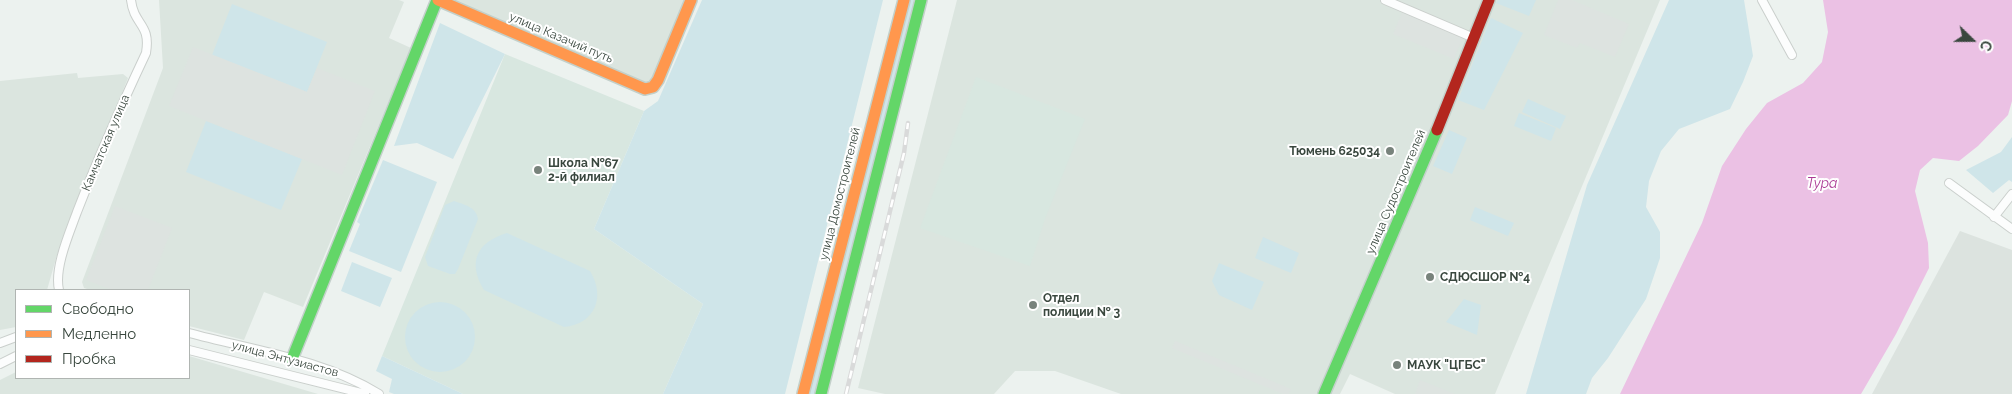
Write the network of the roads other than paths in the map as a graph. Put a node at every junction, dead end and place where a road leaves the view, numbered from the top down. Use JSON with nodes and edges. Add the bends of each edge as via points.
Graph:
{"nodes":[{"id":1,"x":131,"y":0,"type":"edge"},
{"id":2,"x":438,"y":0,"type":"edge"},
{"id":3,"x":691,"y":0,"type":"edge"},
{"id":4,"x":904,"y":0,"type":"edge"},
{"id":5,"x":921,"y":0,"type":"edge"},
{"id":6,"x":1385,"y":0,"type":"edge"},
{"id":7,"x":1489,"y":0,"type":"edge"},
{"id":8,"x":1762,"y":0,"type":"edge"},
{"id":9,"x":1474,"y":38,"type":"junction"},
{"id":10,"x":1792,"y":55,"type":"dead end"},
{"id":11,"x":1949,"y":183,"type":"dead end"},
{"id":12,"x":2012,"y":194,"type":"edge"},
{"id":13,"x":1994,"y":217,"type":"junction"},
{"id":14,"x":2012,"y":229,"type":"edge"},
{"id":15,"x":59,"y":289,"type":"edge"},
{"id":16,"x":190,"y":333,"type":"edge"},
{"id":17,"x":15,"y":337,"type":"edge"},
{"id":18,"x":0,"y":343,"type":"edge"},
{"id":19,"x":190,"y":350,"type":"edge"},
{"id":20,"x":15,"y":356,"type":"edge"},
{"id":21,"x":292,"y":359,"type":"junction"},
{"id":22,"x":0,"y":364,"type":"edge"},
{"id":23,"x":365,"y":394,"type":"edge"},
{"id":24,"x":375,"y":394,"type":"edge"},
{"id":25,"x":803,"y":394,"type":"edge"},
{"id":26,"x":821,"y":394,"type":"edge"},
{"id":27,"x":1324,"y":394,"type":"edge"}],
"edges":[{"from":1,"to":15,"type":"street","name":"Камчатская улица","via":[[135,16],[146,30],[146,53],[107,136],[65,246],[57,282]]},
{"from":2,"to":3,"type":"street","name":"улица Казачий путь","via":[[645,89],[653,87],[658,80]]},
{"from":2,"to":21,"type":"street"},
{"from":4,"to":25,"type":"street","name":"улица Домостроителей"},
{"from":5,"to":26,"type":"street"},
{"from":6,"to":9,"type":"street"},
{"from":7,"to":9,"type":"street","name":"улица Судостроителей"},
{"from":8,"to":10,"type":"street"},
{"from":9,"to":27,"type":"street","name":"улица Судостроителей"},
{"from":11,"to":13,"type":"street"},
{"from":12,"to":13,"type":"street"},
{"from":13,"to":14,"type":"street"},
{"from":16,"to":21,"type":"street","name":"улица Энтузиастов"},
{"from":17,"to":18,"type":"street"},
{"from":19,"to":23,"type":"street"},
{"from":20,"to":22,"type":"street"},
{"from":21,"to":24,"type":"street","name":"улица Энтузиастов","via":[[361,382]]}]}
